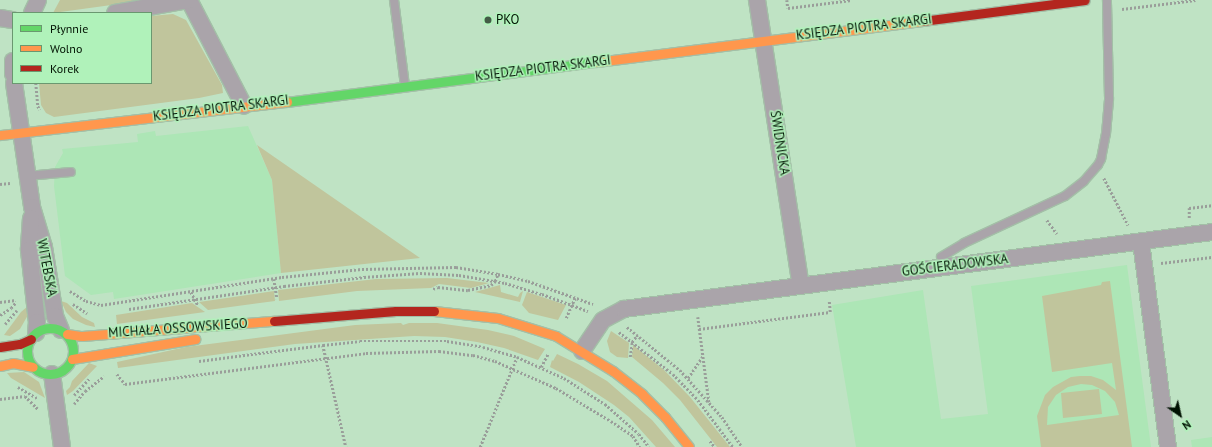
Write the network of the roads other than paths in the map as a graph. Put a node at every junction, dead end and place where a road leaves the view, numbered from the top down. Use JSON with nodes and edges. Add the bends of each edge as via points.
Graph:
{"nodes":[{"id":1,"x":38,"y":0,"type":"edge"},
{"id":2,"x":189,"y":0,"type":"edge"},
{"id":3,"x":394,"y":0,"type":"edge"},
{"id":4,"x":757,"y":0,"type":"edge"},
{"id":5,"x":1085,"y":0,"type":"edge"},
{"id":6,"x":1107,"y":0,"type":"edge"},
{"id":7,"x":32,"y":12,"type":"edge"},
{"id":8,"x":121,"y":12,"type":"edge"},
{"id":9,"x":0,"y":18,"type":"edge"},
{"id":10,"x":12,"y":20,"type":"edge"},
{"id":11,"x":764,"y":41,"type":"junction"},
{"id":12,"x":14,"y":84,"type":"edge"},
{"id":13,"x":405,"y":86,"type":"junction"},
{"id":14,"x":244,"y":106,"type":"junction"},
{"id":15,"x":20,"y":132,"type":"junction"},
{"id":16,"x":0,"y":135,"type":"edge"},
{"id":17,"x":71,"y":172,"type":"dead end"},
{"id":18,"x":27,"y":176,"type":"junction"},
{"id":19,"x":32,"y":207,"type":"junction"},
{"id":20,"x":1212,"y":232,"type":"edge"},
{"id":21,"x":1136,"y":236,"type":"junction"},
{"id":22,"x":941,"y":257,"type":"dead end"},
{"id":23,"x":801,"y":286,"type":"junction"},
{"id":24,"x":290,"y":320,"type":"junction"},
{"id":25,"x":64,"y":332,"type":"junction"},
{"id":26,"x":33,"y":336,"type":"junction"},
{"id":27,"x":0,"y":347,"type":"edge"},
{"id":28,"x":582,"y":351,"type":"junction"},
{"id":29,"x":72,"y":359,"type":"junction"},
{"id":30,"x":0,"y":366,"type":"edge"},
{"id":31,"x":33,"y":366,"type":"junction"},
{"id":32,"x":52,"y":374,"type":"junction"},
{"id":33,"x":62,"y":447,"type":"edge"},
{"id":34,"x":689,"y":447,"type":"edge"},
{"id":35,"x":1168,"y":447,"type":"edge"}],
"edges":[{"from":1,"to":7,"type":"street"},
{"from":2,"to":8,"type":"street"},
{"from":2,"to":14,"type":"street"},
{"from":3,"to":13,"type":"lane"},
{"from":4,"to":11,"type":"street","name":"ŚWIDNICKA"},
{"from":5,"to":11,"type":"street","name":"KSIĘDZA PIOTRA SKARGI"},
{"from":6,"to":22,"type":"lane","via":[[1109,98],[1106,134],[1098,165],[1084,181],[1065,196],[964,243]]},
{"from":9,"to":10,"type":"street"},
{"from":11,"to":13,"type":"street","name":"KSIĘDZA PIOTRA SKARGI"},
{"from":11,"to":23,"type":"street","name":"ŚWIDNICKA"},
{"from":12,"to":15,"type":"street","name":"WITEBSKA"},
{"from":13,"to":14,"type":"street","name":"KSIĘDZA PIOTRA SKARGI"},
{"from":14,"to":15,"type":"street","name":"KSIĘDZA PIOTRA SKARGI"},
{"from":15,"to":16,"type":"street","name":"KSIĘDZA PIOTRA SKARGI"},
{"from":15,"to":18,"type":"street","name":"WITEBSKA"},
{"from":17,"to":18,"type":"lane"},
{"from":18,"to":19,"type":"street","name":"WITEBSKA"},
{"from":19,"to":25,"type":"street","name":"WITEBSKA","via":[[44,248],[55,316]]},
{"from":19,"to":26,"type":"street","name":"WITEBSKA","via":[[29,250],[37,322]]},
{"from":20,"to":21,"type":"street","name":"GOŚCIERADOWSKA"},
{"from":21,"to":23,"type":"street","name":"GOŚCIERADOWSKA"},
{"from":21,"to":35,"type":"street","via":[[1144,266]]},
{"from":23,"to":28,"type":"street","name":"GOŚCIERADOWSKA","via":[[617,311],[603,320]]},
{"from":24,"to":25,"type":"street","name":"MICHAŁA OSSOWSKIEGO","via":[[82,336]]},
{"from":24,"to":28,"type":"street","name":"MICHAŁA OSSOWSKIEGO","via":[[364,312],[465,313],[498,318],[556,336]]},
{"from":24,"to":29,"type":"street","name":"MICHAŁA OSSOWSKIEGO"},
{"from":25,"to":26,"type":"street","via":[[50,328]]},
{"from":25,"to":29,"type":"street","via":[[72,341]]},
{"from":26,"to":27,"type":"street","via":[[20,344]]},
{"from":26,"to":31,"type":"street","via":[[27,350],[29,362]]},
{"from":28,"to":34,"type":"street","name":"MICHAŁA OSSOWSKIEGO","via":[[642,394]]},
{"from":29,"to":32,"type":"street","via":[[62,371]]},
{"from":30,"to":31,"type":"street","via":[[22,363]]},
{"from":31,"to":32,"type":"street","via":[[44,374]]},
{"from":32,"to":33,"type":"street"}]}
